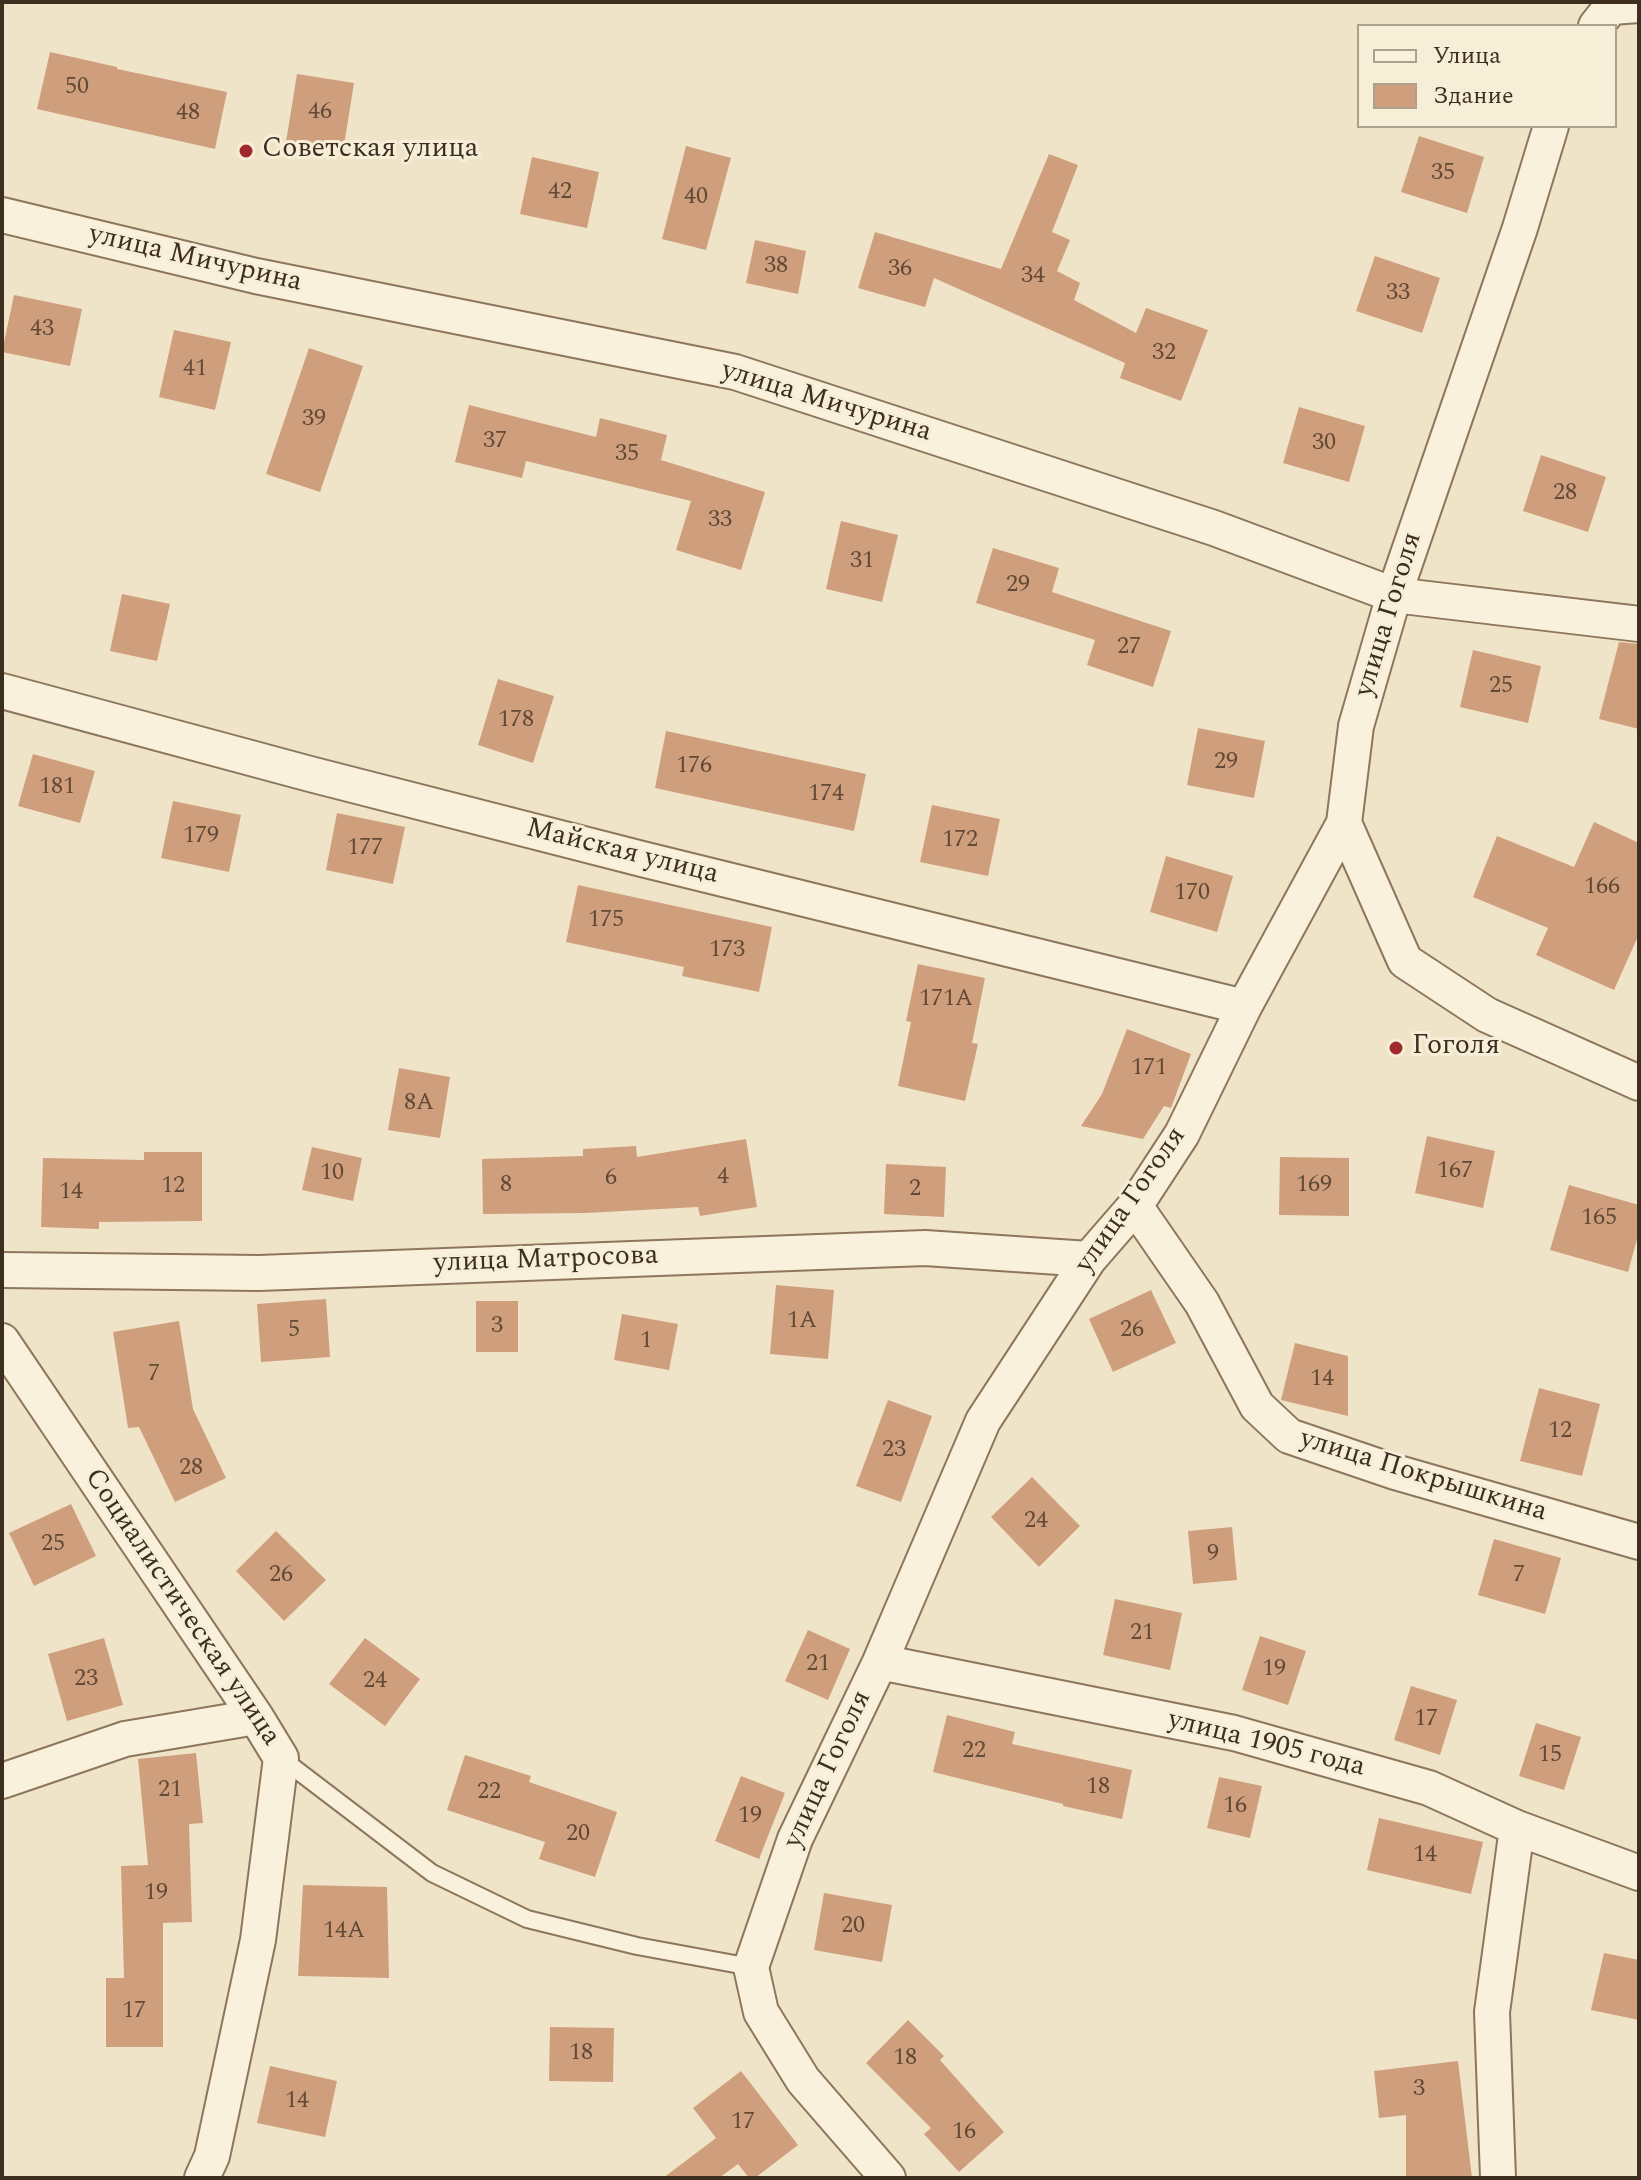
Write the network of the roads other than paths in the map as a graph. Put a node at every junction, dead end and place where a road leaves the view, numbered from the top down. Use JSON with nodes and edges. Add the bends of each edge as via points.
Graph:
{"nodes":[{"id":1,"x":1550,"y":128,"type":"edge"},
{"id":2,"x":2,"y":215,"type":"edge"},
{"id":3,"x":1394,"y":595,"type":"junction"},
{"id":4,"x":1639,"y":624,"type":"edge"},
{"id":5,"x":2,"y":691,"type":"edge"},
{"id":6,"x":1344,"y":823,"type":"junction"},
{"id":7,"x":1244,"y":1007,"type":"junction"},
{"id":8,"x":1639,"y":1083,"type":"edge"},
{"id":9,"x":1135,"y":1206,"type":"junction"},
{"id":10,"x":1089,"y":1259,"type":"junction"},
{"id":11,"x":2,"y":1270,"type":"edge"},
{"id":12,"x":2,"y":1341,"type":"edge"},
{"id":13,"x":1639,"y":1542,"type":"edge"},
{"id":14,"x":880,"y":1662,"type":"junction"},
{"id":15,"x":256,"y":1717,"type":"junction"},
{"id":16,"x":281,"y":1758,"type":"junction"},
{"id":17,"x":2,"y":1781,"type":"edge"},
{"id":18,"x":1517,"y":1828,"type":"junction"},
{"id":19,"x":1639,"y":1873,"type":"edge"},
{"id":20,"x":751,"y":1967,"type":"junction"},
{"id":21,"x":202,"y":2178,"type":"edge"},
{"id":22,"x":888,"y":2178,"type":"edge"},
{"id":23,"x":1498,"y":2178,"type":"edge"}],
"edges":[{"from":1,"to":3,"type":"street","name":"улица Гоголя"},
{"from":2,"to":3,"type":"street","name":"улица Мичурина","via":[[256,276],[735,372],[1214,528]]},
{"from":3,"to":4,"type":"street","name":"улица Мичурина"},
{"from":3,"to":6,"type":"street","name":"улица Гоголя","via":[[1356,726]]},
{"from":5,"to":7,"type":"street","name":"Майская улица","via":[[612,851]]},
{"from":6,"to":7,"type":"street","name":"улица Гоголя"},
{"from":6,"to":8,"type":"street","via":[[1405,961],[1487,1015]]},
{"from":7,"to":9,"type":"street","name":"улица Гоголя","via":[[1182,1134]]},
{"from":9,"to":10,"type":"street","name":"улица Гоголя"},
{"from":9,"to":13,"type":"street","name":"улица Покрышкина","via":[[1202,1303],[1257,1406],[1289,1436]]},
{"from":10,"to":11,"type":"street","name":"улица Матросова","via":[[925,1248],[259,1273]]},
{"from":10,"to":14,"type":"street","name":"улица Гоголя","via":[[983,1421]]},
{"from":12,"to":15,"type":"street","name":"Социалистическая улица"},
{"from":14,"to":18,"type":"street","name":"улица 1905 года","via":[[1234,1733],[1429,1788]]},
{"from":14,"to":20,"type":"street","name":"улица Гоголя","via":[[795,1839]]},
{"from":15,"to":16,"type":"street","name":"Социалистическая улица"},
{"from":15,"to":17,"type":"street","via":[[125,1739]]},
{"from":16,"to":20,"type":"lane","via":[[432,1873],[527,1919]]},
{"from":16,"to":21,"type":"street","name":"Социалистическая улица","via":[[258,1940],[212,2156]]},
{"from":18,"to":19,"type":"street","name":"улица 1905 года"},
{"from":18,"to":23,"type":"street","via":[[1492,2012]]},
{"from":20,"to":22,"type":"street","via":[[761,2012],[803,2080]]}]}
